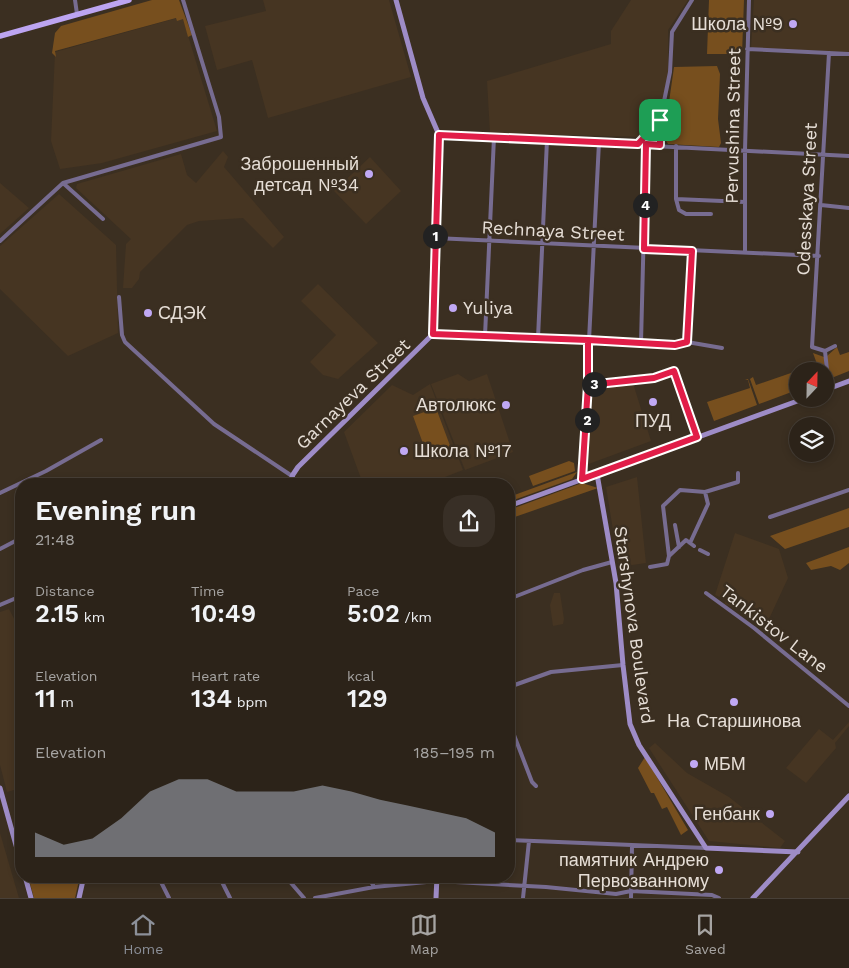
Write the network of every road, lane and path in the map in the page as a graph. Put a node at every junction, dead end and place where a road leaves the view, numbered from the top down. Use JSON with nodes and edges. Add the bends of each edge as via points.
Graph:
{"nodes":[{"id":1,"x":75,"y":0,"type":"edge"},
{"id":2,"x":129,"y":0,"type":"edge"},
{"id":3,"x":183,"y":0,"type":"edge"},
{"id":4,"x":396,"y":0,"type":"edge"},
{"id":5,"x":692,"y":0,"type":"edge"},
{"id":6,"x":750,"y":0,"type":"edge"},
{"id":7,"x":77,"y":14,"type":"junction"},
{"id":8,"x":0,"y":36,"type":"edge"},
{"id":9,"x":748,"y":49,"type":"junction"},
{"id":10,"x":829,"y":54,"type":"junction"},
{"id":11,"x":849,"y":54,"type":"edge"},
{"id":12,"x":660,"y":120,"type":"junction"},
{"id":13,"x":439,"y":135,"type":"junction"},
{"id":14,"x":494,"y":138,"type":"junction"},
{"id":15,"x":547,"y":140,"type":"junction"},
{"id":16,"x":599,"y":142,"type":"junction"},
{"id":17,"x":638,"y":144,"type":"junction"},
{"id":18,"x":646,"y":144,"type":"junction"},
{"id":19,"x":660,"y":145,"type":"junction"},
{"id":20,"x":676,"y":146,"type":"junction"},
{"id":21,"x":745,"y":150,"type":"junction"},
{"id":22,"x":823,"y":155,"type":"junction"},
{"id":23,"x":849,"y":156,"type":"edge"},
{"id":24,"x":63,"y":183,"type":"junction"},
{"id":25,"x":676,"y":200,"type":"junction"},
{"id":26,"x":745,"y":202,"type":"junction"},
{"id":27,"x":821,"y":205,"type":"junction"},
{"id":28,"x":849,"y":208,"type":"edge"},
{"id":29,"x":711,"y":214,"type":"dead end"},
{"id":30,"x":103,"y":218,"type":"dead end"},
{"id":31,"x":435,"y":238,"type":"junction"},
{"id":32,"x":0,"y":241,"type":"edge"},
{"id":33,"x":489,"y":242,"type":"junction"},
{"id":34,"x":543,"y":244,"type":"junction"},
{"id":35,"x":593,"y":247,"type":"junction"},
{"id":36,"x":644,"y":249,"type":"junction"},
{"id":37,"x":692,"y":251,"type":"junction"},
{"id":38,"x":745,"y":253,"type":"junction"},
{"id":39,"x":819,"y":256,"type":"junction"},
{"id":40,"x":120,"y":297,"type":"dead end"},
{"id":41,"x":433,"y":334,"type":"junction"},
{"id":42,"x":484,"y":336,"type":"junction"},
{"id":43,"x":538,"y":338,"type":"junction"},
{"id":44,"x":588,"y":340,"type":"junction"},
{"id":45,"x":687,"y":342,"type":"junction"},
{"id":46,"x":641,"y":343,"type":"junction"},
{"id":47,"x":835,"y":346,"type":"dead end"},
{"id":48,"x":722,"y":348,"type":"dead end"},
{"id":49,"x":825,"y":351,"type":"junction"},
{"id":50,"x":826,"y":362,"type":"edge"},
{"id":51,"x":849,"y":381,"type":"edge"},
{"id":52,"x":588,"y":385,"type":"junction"},
{"id":53,"x":834,"y":387,"type":"edge"},
{"id":54,"x":789,"y":404,"type":"edge"},
{"id":55,"x":697,"y":437,"type":"junction"},
{"id":56,"x":101,"y":440,"type":"dead end"},
{"id":57,"x":738,"y":473,"type":"dead end"},
{"id":58,"x":597,"y":474,"type":"junction"},
{"id":59,"x":292,"y":476,"type":"joint"},
{"id":60,"x":31,"y":478,"type":"edge"},
{"id":61,"x":582,"y":479,"type":"junction"},
{"id":62,"x":15,"y":486,"type":"edge"},
{"id":63,"x":849,"y":490,"type":"edge"},
{"id":64,"x":705,"y":492,"type":"junction"},
{"id":65,"x":0,"y":493,"type":"edge"},
{"id":66,"x":515,"y":504,"type":"edge"},
{"id":67,"x":770,"y":517,"type":"dead end"},
{"id":68,"x":676,"y":525,"type":"dead end"},
{"id":69,"x":15,"y":541,"type":"edge"},
{"id":70,"x":679,"y":547,"type":"junction"},
{"id":71,"x":0,"y":549,"type":"edge"},
{"id":72,"x":700,"y":550,"type":"dead end"},
{"id":73,"x":708,"y":554,"type":"dead end"},
{"id":74,"x":669,"y":556,"type":"junction"},
{"id":75,"x":612,"y":562,"type":"junction"},
{"id":76,"x":650,"y":566,"type":"dead end"},
{"id":77,"x":706,"y":592,"type":"dead end"},
{"id":78,"x":515,"y":597,"type":"edge"},
{"id":79,"x":15,"y":599,"type":"edge"},
{"id":80,"x":0,"y":605,"type":"edge"},
{"id":81,"x":622,"y":665,"type":"junction"},
{"id":82,"x":515,"y":685,"type":"edge"},
{"id":83,"x":849,"y":706,"type":"edge"},
{"id":84,"x":515,"y":738,"type":"edge"},
{"id":85,"x":536,"y":786,"type":"dead end"},
{"id":86,"x":0,"y":788,"type":"edge"},
{"id":87,"x":849,"y":796,"type":"edge"},
{"id":88,"x":515,"y":840,"type":"edge"},
{"id":89,"x":530,"y":841,"type":"junction"},
{"id":90,"x":15,"y":842,"type":"edge"},
{"id":91,"x":632,"y":846,"type":"junction"},
{"id":92,"x":706,"y":848,"type":"junction"},
{"id":93,"x":798,"y":852,"type":"junction"},
{"id":94,"x":27,"y":883,"type":"edge"},
{"id":95,"x":82,"y":883,"type":"edge"},
{"id":96,"x":162,"y":883,"type":"edge"},
{"id":97,"x":222,"y":883,"type":"edge"},
{"id":98,"x":291,"y":883,"type":"edge"},
{"id":99,"x":372,"y":883,"type":"edge"},
{"id":100,"x":406,"y":883,"type":"edge"},
{"id":101,"x":437,"y":883,"type":"edge"},
{"id":102,"x":487,"y":883,"type":"edge"},
{"id":103,"x":525,"y":886,"type":"junction"},
{"id":104,"x":374,"y":887,"type":"junction"},
{"id":105,"x":631,"y":891,"type":"junction"},
{"id":106,"x":31,"y":898,"type":"edge"},
{"id":107,"x":79,"y":898,"type":"edge"},
{"id":108,"x":169,"y":898,"type":"edge"},
{"id":109,"x":230,"y":898,"type":"edge"},
{"id":110,"x":304,"y":898,"type":"edge"},
{"id":111,"x":315,"y":898,"type":"edge"},
{"id":112,"x":436,"y":898,"type":"edge"},
{"id":113,"x":523,"y":898,"type":"edge"},
{"id":114,"x":631,"y":898,"type":"edge"},
{"id":115,"x":719,"y":898,"type":"edge"},
{"id":116,"x":753,"y":898,"type":"edge"}],
"edges":[{"from":1,"to":7,"type":"street"},
{"from":2,"to":7,"type":"main road"},
{"from":3,"to":24,"type":"street","via":[[219,116],[221,137]]},
{"from":4,"to":13,"type":"street","name":"Garnayeva Street","via":[[423,98]]},
{"from":5,"to":12,"type":"street","via":[[672,32],[670,72]]},
{"from":6,"to":9,"type":"street","name":"Pervushina Street"},
{"from":7,"to":8,"type":"main road"},
{"from":9,"to":10,"type":"street"},
{"from":9,"to":21,"type":"street","name":"Pervushina Street"},
{"from":10,"to":11,"type":"street"},
{"from":10,"to":22,"type":"street","name":"Odesskaya Street"},
{"from":12,"to":17,"type":"street"},
{"from":12,"to":19,"type":"street"},
{"from":13,"to":14,"type":"street"},
{"from":13,"to":31,"type":"street","name":"Garnayeva Street"},
{"from":14,"to":15,"type":"street"},
{"from":14,"to":33,"type":"street"},
{"from":15,"to":16,"type":"street"},
{"from":15,"to":34,"type":"street"},
{"from":16,"to":17,"type":"street"},
{"from":16,"to":35,"type":"street"},
{"from":17,"to":18,"type":"street"},
{"from":18,"to":19,"type":"street"},
{"from":18,"to":36,"type":"street"},
{"from":19,"to":20,"type":"street"},
{"from":20,"to":21,"type":"street"},
{"from":20,"to":25,"type":"street"},
{"from":21,"to":22,"type":"street"},
{"from":21,"to":26,"type":"street","name":"Pervushina Street"},
{"from":22,"to":23,"type":"street"},
{"from":22,"to":27,"type":"street","name":"Odesskaya Street"},
{"from":24,"to":30,"type":"street"},
{"from":24,"to":32,"type":"street"},
{"from":25,"to":26,"type":"street"},
{"from":25,"to":29,"type":"street","via":[[678,210],[686,214]]},
{"from":26,"to":38,"type":"street","name":"Pervushina Street"},
{"from":27,"to":28,"type":"street"},
{"from":27,"to":39,"type":"street","name":"Odesskaya Street"},
{"from":31,"to":33,"type":"street","name":"Rechnaya Street"},
{"from":31,"to":41,"type":"street","name":"Garnayeva Street"},
{"from":33,"to":34,"type":"street","name":"Rechnaya Street"},
{"from":33,"to":42,"type":"street"},
{"from":34,"to":35,"type":"street","name":"Rechnaya Street"},
{"from":34,"to":43,"type":"street"},
{"from":35,"to":36,"type":"street","name":"Rechnaya Street"},
{"from":35,"to":44,"type":"street"},
{"from":36,"to":37,"type":"street","name":"Rechnaya Street"},
{"from":36,"to":46,"type":"street"},
{"from":37,"to":38,"type":"street","name":"Rechnaya Street"},
{"from":37,"to":45,"type":"street"},
{"from":38,"to":39,"type":"street","name":"Rechnaya Street"},
{"from":39,"to":49,"type":"street","name":"Odesskaya Street","via":[[812,347]]},
{"from":40,"to":59,"type":"street","via":[[125,342],[214,425]]},
{"from":41,"to":42,"type":"street"},
{"from":41,"to":59,"type":"street","name":"Garnayeva Street"},
{"from":42,"to":43,"type":"street"},
{"from":43,"to":44,"type":"street"},
{"from":44,"to":46,"type":"street"},
{"from":44,"to":52,"type":"street"},
{"from":45,"to":46,"type":"street","via":[[675,345]]},
{"from":45,"to":48,"type":"street"},
{"from":47,"to":49,"type":"street"},
{"from":49,"to":50,"type":"street"},
{"from":51,"to":53,"type":"street"},
{"from":52,"to":55,"type":"street","via":[[654,378],[674,371]]},
{"from":52,"to":61,"type":"street"},
{"from":54,"to":55,"type":"street"},
{"from":55,"to":58,"type":"street"},
{"from":56,"to":60,"type":"street"},
{"from":57,"to":64,"type":"street","via":[[738,482]]},
{"from":58,"to":61,"type":"street"},
{"from":58,"to":75,"type":"street","name":"Starshynova Boulevard"},
{"from":61,"to":66,"type":"street"},
{"from":62,"to":65,"type":"street"},
{"from":63,"to":67,"type":"street"},
{"from":64,"to":70,"type":"street","via":[[708,504],[692,545],[686,540]]},
{"from":64,"to":74,"type":"street","via":[[680,490],[663,506]]},
{"from":68,"to":70,"type":"street"},
{"from":69,"to":71,"type":"street"},
{"from":70,"to":74,"type":"street"},
{"from":72,"to":73,"type":"street"},
{"from":74,"to":76,"type":"street","via":[[667,564]]},
{"from":75,"to":78,"type":"street"},
{"from":75,"to":81,"type":"street","name":"Starshynova Boulevard"},
{"from":77,"to":83,"type":"street","name":"Tankistov Lane"},
{"from":79,"to":80,"type":"street"},
{"from":81,"to":82,"type":"street","via":[[551,672]]},
{"from":81,"to":92,"type":"street","name":"Starshynova Boulevard","via":[[630,724],[639,745]]},
{"from":84,"to":85,"type":"street"},
{"from":86,"to":90,"type":"street"},
{"from":87,"to":93,"type":"street"},
{"from":88,"to":89,"type":"street"},
{"from":89,"to":91,"type":"street"},
{"from":89,"to":103,"type":"street"},
{"from":91,"to":92,"type":"street"},
{"from":91,"to":105,"type":"street"},
{"from":92,"to":93,"type":"street"},
{"from":93,"to":116,"type":"street"},
{"from":94,"to":106,"type":"street"},
{"from":95,"to":107,"type":"street"},
{"from":96,"to":108,"type":"street"},
{"from":97,"to":109,"type":"street"},
{"from":98,"to":110,"type":"street"},
{"from":99,"to":104,"type":"street"},
{"from":100,"to":104,"type":"street"},
{"from":101,"to":112,"type":"street"},
{"from":102,"to":103,"type":"street"},
{"from":103,"to":105,"type":"street","via":[[616,894]]},
{"from":103,"to":113,"type":"street"},
{"from":104,"to":111,"type":"street"},
{"from":105,"to":114,"type":"street"},
{"from":105,"to":115,"type":"street"}]}
